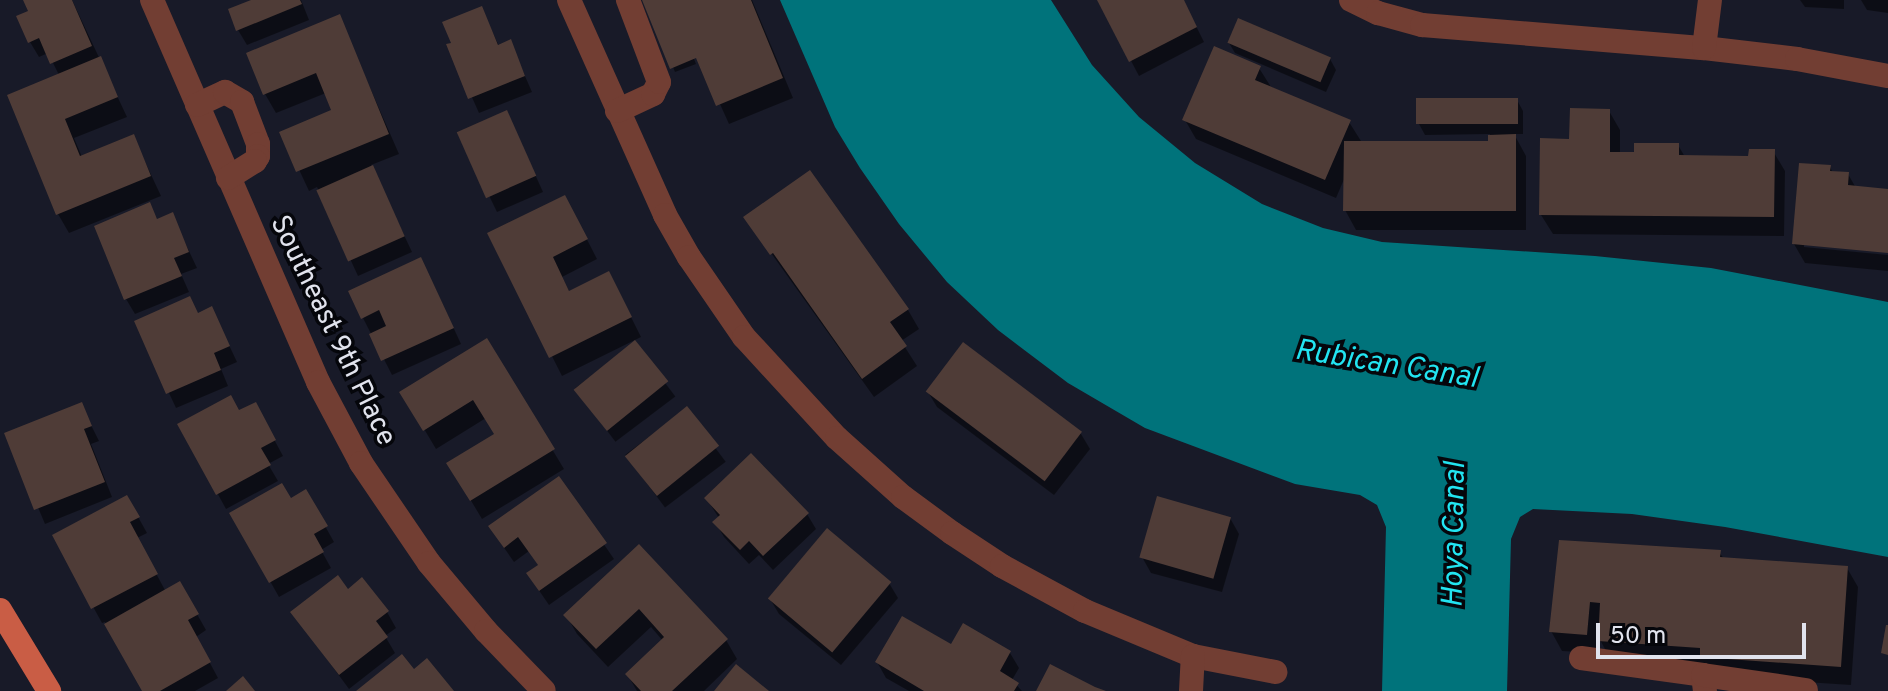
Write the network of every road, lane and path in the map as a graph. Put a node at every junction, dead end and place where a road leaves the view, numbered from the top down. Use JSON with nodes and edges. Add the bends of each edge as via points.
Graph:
{"nodes":[{"id":1,"x":152,"y":0,"type":"edge"},
{"id":2,"x":569,"y":0,"type":"edge"},
{"id":3,"x":628,"y":0,"type":"edge"},
{"id":4,"x":1351,"y":0,"type":"edge"},
{"id":5,"x":1710,"y":0,"type":"edge"},
{"id":6,"x":1704,"y":48,"type":"junction"},
{"id":7,"x":1888,"y":76,"type":"edge"},
{"id":8,"x":197,"y":105,"type":"junction"},
{"id":9,"x":617,"y":111,"type":"junction"},
{"id":10,"x":228,"y":178,"type":"junction"},
{"id":11,"x":0,"y":610,"type":"edge"},
{"id":12,"x":1193,"y":656,"type":"junction"},
{"id":13,"x":1581,"y":658,"type":"dead end"},
{"id":14,"x":1275,"y":672,"type":"dead end"},
{"id":15,"x":1704,"y":683,"type":"edge"},
{"id":16,"x":1806,"y":690,"type":"edge"},
{"id":17,"x":49,"y":691,"type":"edge"},
{"id":18,"x":544,"y":691,"type":"edge"},
{"id":19,"x":1191,"y":691,"type":"edge"}],
"edges":[{"from":1,"to":8,"type":"street","name":"Southeast 9th Place"},
{"from":2,"to":9,"type":"street"},
{"from":3,"to":9,"type":"street","via":[[659,82],[653,94]]},
{"from":4,"to":6,"type":"street","via":[[1422,25]]},
{"from":5,"to":6,"type":"street"},
{"from":6,"to":7,"type":"street"},
{"from":8,"to":10,"type":"street","name":"Southeast 9th Place"},
{"from":8,"to":10,"type":"street","via":[[225,92],[242,102],[258,156]]},
{"from":9,"to":12,"type":"street","via":[[665,215],[715,298],[795,396],[837,438],[903,497],[1002,566],[1085,611]]},
{"from":10,"to":18,"type":"street","name":"Southeast 9th Place","via":[[318,382],[361,463],[429,563]]},
{"from":11,"to":17,"type":"main road"},
{"from":12,"to":14,"type":"street"},
{"from":12,"to":19,"type":"street"},
{"from":13,"to":15,"type":"street"},
{"from":15,"to":16,"type":"street"}]}
